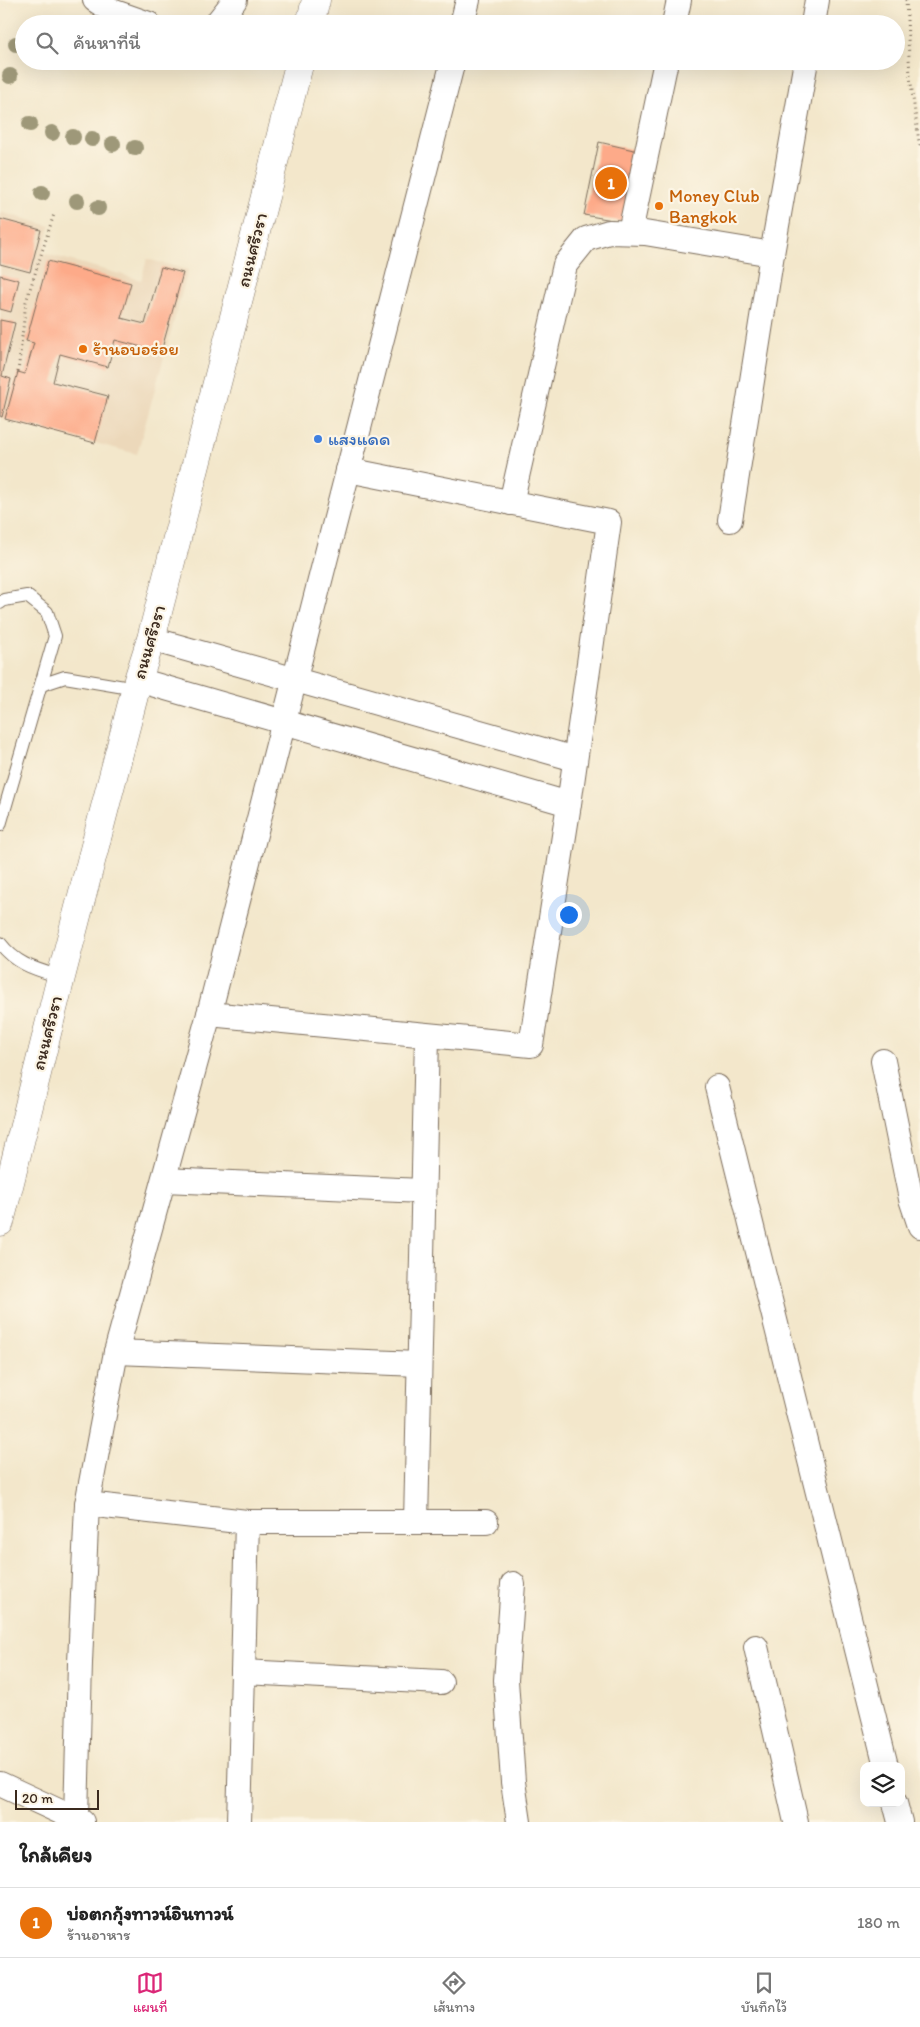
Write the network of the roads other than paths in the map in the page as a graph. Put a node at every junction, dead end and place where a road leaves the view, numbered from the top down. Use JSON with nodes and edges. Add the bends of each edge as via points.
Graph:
{"nodes":[{"id":1,"x":95,"y":0,"type":"edge"},
{"id":2,"x":235,"y":0,"type":"edge"},
{"id":3,"x":316,"y":0,"type":"edge"},
{"id":4,"x":468,"y":0,"type":"edge"},
{"id":5,"x":680,"y":0,"type":"edge"},
{"id":6,"x":817,"y":0,"type":"edge"},
{"id":7,"x":125,"y":15,"type":"edge"},
{"id":8,"x":223,"y":15,"type":"edge"},
{"id":9,"x":312,"y":15,"type":"edge"},
{"id":10,"x":464,"y":15,"type":"edge"},
{"id":11,"x":676,"y":15,"type":"edge"},
{"id":12,"x":814,"y":15,"type":"edge"},
{"id":13,"x":298,"y":70,"type":"edge"},
{"id":14,"x":451,"y":70,"type":"edge"},
{"id":15,"x":664,"y":70,"type":"edge"},
{"id":16,"x":804,"y":70,"type":"edge"},
{"id":17,"x":630,"y":232,"type":"junction"},
{"id":18,"x":772,"y":254,"type":"junction"},
{"id":19,"x":348,"y":470,"type":"junction"},
{"id":20,"x":511,"y":503,"type":"junction"},
{"id":21,"x":730,"y":520,"type":"dead end"},
{"id":22,"x":0,"y":603,"type":"edge"},
{"id":23,"x":152,"y":639,"type":"junction"},
{"id":24,"x":294,"y":679,"type":"junction"},
{"id":25,"x":40,"y":685,"type":"junction"},
{"id":26,"x":137,"y":685,"type":"junction"},
{"id":27,"x":284,"y":722,"type":"junction"},
{"id":28,"x":575,"y":759,"type":"junction"},
{"id":29,"x":569,"y":804,"type":"junction"},
{"id":30,"x":0,"y":825,"type":"edge"},
{"id":31,"x":0,"y":942,"type":"edge"},
{"id":32,"x":60,"y":976,"type":"junction"},
{"id":33,"x":210,"y":1014,"type":"junction"},
{"id":34,"x":427,"y":1036,"type":"junction"},
{"id":35,"x":883,"y":1061,"type":"dead end"},
{"id":36,"x":717,"y":1086,"type":"dead end"},
{"id":37,"x":164,"y":1180,"type":"junction"},
{"id":38,"x":423,"y":1191,"type":"junction"},
{"id":39,"x":916,"y":1198,"type":"edge"},
{"id":40,"x":0,"y":1222,"type":"edge"},
{"id":41,"x":920,"y":1226,"type":"edge"},
{"id":42,"x":116,"y":1352,"type":"junction"},
{"id":43,"x":419,"y":1364,"type":"junction"},
{"id":44,"x":87,"y":1504,"type":"junction"},
{"id":45,"x":247,"y":1522,"type":"junction"},
{"id":46,"x":416,"y":1522,"type":"junction"},
{"id":47,"x":486,"y":1522,"type":"dead end"},
{"id":48,"x":512,"y":1584,"type":"dead end"},
{"id":49,"x":756,"y":1647,"type":"dead end"},
{"id":50,"x":242,"y":1672,"type":"junction"},
{"id":51,"x":441,"y":1682,"type":"dead end"},
{"id":52,"x":885,"y":1762,"type":"edge"},
{"id":53,"x":0,"y":1784,"type":"edge"},
{"id":54,"x":896,"y":1807,"type":"edge"},
{"id":55,"x":79,"y":1820,"type":"edge"},
{"id":56,"x":238,"y":1822,"type":"edge"},
{"id":57,"x":519,"y":1822,"type":"edge"},
{"id":58,"x":796,"y":1822,"type":"edge"},
{"id":59,"x":900,"y":1822,"type":"edge"}],
"edges":[{"from":1,"to":7,"type":"street"},
{"from":2,"to":8,"type":"street"},
{"from":3,"to":9,"type":"street"},
{"from":4,"to":10,"type":"street"},
{"from":5,"to":11,"type":"street"},
{"from":6,"to":12,"type":"street"},
{"from":13,"to":23,"type":"street","name":"ถนนศรีวรา"},
{"from":14,"to":19,"type":"street"},
{"from":15,"to":17,"type":"street"},
{"from":16,"to":18,"type":"street"},
{"from":17,"to":18,"type":"street"},
{"from":17,"to":20,"type":"street","via":[[609,232],[586,240],[565,265]]},
{"from":18,"to":21,"type":"street"},
{"from":19,"to":20,"type":"street"},
{"from":19,"to":24,"type":"street"},
{"from":20,"to":28,"type":"street","via":[[609,522]]},
{"from":22,"to":25,"type":"lane","via":[[28,596],[47,612],[55,636]]},
{"from":23,"to":24,"type":"street"},
{"from":23,"to":26,"type":"street","name":"ถนนศรีวรา"},
{"from":24,"to":27,"type":"street"},
{"from":24,"to":28,"type":"street"},
{"from":25,"to":26,"type":"lane","via":[[65,677]]},
{"from":25,"to":30,"type":"lane"},
{"from":26,"to":27,"type":"street"},
{"from":26,"to":32,"type":"street","name":"ถนนศรีวรา"},
{"from":27,"to":29,"type":"street"},
{"from":27,"to":33,"type":"street"},
{"from":28,"to":29,"type":"street"},
{"from":29,"to":34,"type":"street","via":[[531,1045]]},
{"from":31,"to":32,"type":"lane","via":[[8,953],[28,967]]},
{"from":32,"to":40,"type":"street","name":"ถนนศรีวรา"},
{"from":33,"to":34,"type":"street"},
{"from":33,"to":37,"type":"street"},
{"from":34,"to":38,"type":"street"},
{"from":35,"to":39,"type":"street"},
{"from":36,"to":52,"type":"street"},
{"from":37,"to":38,"type":"street"},
{"from":37,"to":42,"type":"street"},
{"from":38,"to":43,"type":"street"},
{"from":39,"to":41,"type":"street"},
{"from":42,"to":43,"type":"street"},
{"from":42,"to":44,"type":"street"},
{"from":43,"to":46,"type":"street"},
{"from":44,"to":45,"type":"street"},
{"from":44,"to":55,"type":"street","via":[[80,1664]]},
{"from":45,"to":46,"type":"street"},
{"from":45,"to":50,"type":"street"},
{"from":46,"to":47,"type":"street"},
{"from":48,"to":57,"type":"street","via":[[506,1680]]},
{"from":49,"to":58,"type":"street"},
{"from":50,"to":51,"type":"street"},
{"from":50,"to":56,"type":"street"},
{"from":53,"to":55,"type":"street"},
{"from":54,"to":59,"type":"street"}]}
